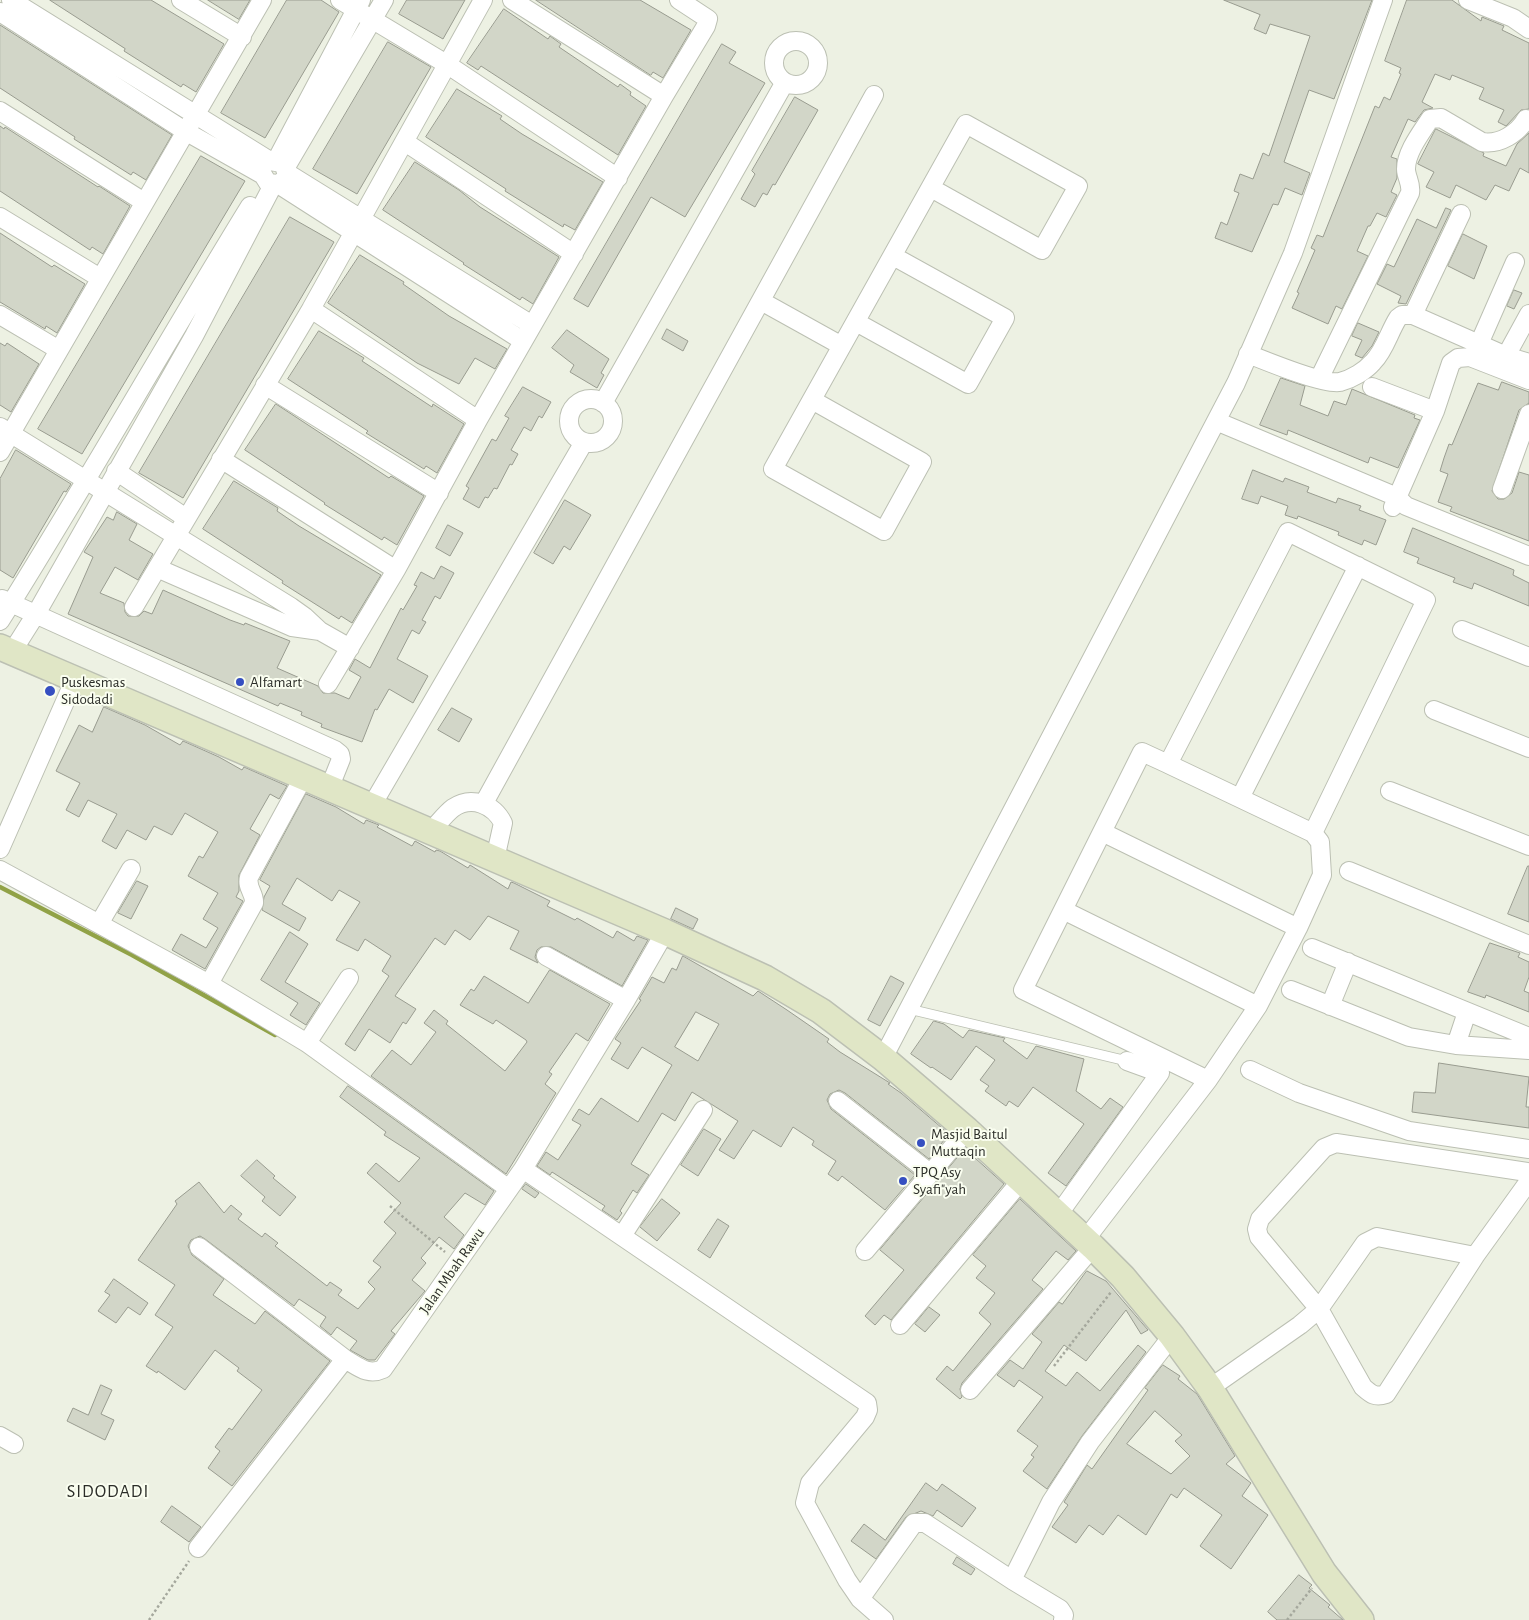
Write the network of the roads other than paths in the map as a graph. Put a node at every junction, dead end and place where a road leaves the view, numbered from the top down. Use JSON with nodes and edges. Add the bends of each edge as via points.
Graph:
{"nodes":[{"id":1,"x":11,"y":0,"type":"edge"},
{"id":2,"x":181,"y":0,"type":"edge"},
{"id":3,"x":262,"y":0,"type":"edge"},
{"id":4,"x":340,"y":0,"type":"edge"},
{"id":5,"x":384,"y":0,"type":"edge"},
{"id":6,"x":483,"y":0,"type":"edge"},
{"id":7,"x":512,"y":0,"type":"edge"},
{"id":8,"x":679,"y":0,"type":"edge"},
{"id":9,"x":1383,"y":0,"type":"edge"},
{"id":10,"x":1468,"y":0,"type":"edge"},
{"id":11,"x":358,"y":5,"type":"edge"},
{"id":12,"x":0,"y":12,"type":"edge"},
{"id":13,"x":372,"y":20,"type":"junction"},
{"id":14,"x":1529,"y":29,"type":"edge"},
{"id":15,"x":242,"y":37,"type":"junction"},
{"id":16,"x":448,"y":65,"type":"junction"},
{"id":17,"x":785,"y":82,"type":"dead end"},
{"id":18,"x":874,"y":95,"type":"dead end"},
{"id":19,"x":664,"y":96,"type":"junction"},
{"id":20,"x":0,"y":111,"type":"edge"},
{"id":21,"x":195,"y":115,"type":"junction"},
{"id":22,"x":1526,"y":119,"type":"dead end"},
{"id":23,"x":186,"y":131,"type":"junction"},
{"id":24,"x":405,"y":142,"type":"junction"},
{"id":25,"x":275,"y":173,"type":"junction"},
{"id":26,"x":618,"y":178,"type":"junction"},
{"id":27,"x":931,"y":188,"type":"junction"},
{"id":28,"x":144,"y":202,"type":"junction"},
{"id":29,"x":1461,"y":214,"type":"dead end"},
{"id":30,"x":0,"y":217,"type":"edge"},
{"id":31,"x":361,"y":218,"type":"junction"},
{"id":32,"x":352,"y":234,"type":"junction"},
{"id":33,"x":574,"y":254,"type":"junction"},
{"id":34,"x":893,"y":256,"type":"junction"},
{"id":35,"x":1515,"y":262,"type":"dead end"},
{"id":36,"x":423,"y":268,"type":"junction"},
{"id":37,"x":100,"y":278,"type":"junction"},
{"id":38,"x":761,"y":301,"type":"junction"},
{"id":39,"x":311,"y":309,"type":"junction"},
{"id":40,"x":1529,"y":314,"type":"edge"},
{"id":41,"x":0,"y":315,"type":"edge"},
{"id":42,"x":1413,"y":315,"type":"junction"},
{"id":43,"x":856,"y":322,"type":"junction"},
{"id":44,"x":532,"y":325,"type":"junction"},
{"id":45,"x":176,"y":326,"type":"junction"},
{"id":46,"x":194,"y":336,"type":"junction"},
{"id":47,"x":524,"y":341,"type":"junction"},
{"id":48,"x":1478,"y":344,"type":"junction"},
{"id":49,"x":842,"y":346,"type":"junction"},
{"id":50,"x":59,"y":350,"type":"junction"},
{"id":51,"x":1248,"y":354,"type":"junction"},
{"id":52,"x":1506,"y":356,"type":"junction"},
{"id":53,"x":1529,"y":363,"type":"edge"},
{"id":54,"x":1319,"y":379,"type":"junction"},
{"id":55,"x":1529,"y":380,"type":"edge"},
{"id":56,"x":265,"y":385,"type":"junction"},
{"id":57,"x":1372,"y":386,"type":"dead end"},
{"id":58,"x":812,"y":400,"type":"junction"},
{"id":59,"x":603,"y":403,"type":"junction"},
{"id":60,"x":1435,"y":410,"type":"junction"},
{"id":61,"x":1529,"y":414,"type":"edge"},
{"id":62,"x":478,"y":420,"type":"junction"},
{"id":63,"x":1214,"y":425,"type":"junction"},
{"id":64,"x":6,"y":430,"type":"edge"},
{"id":65,"x":584,"y":442,"type":"junction"},
{"id":66,"x":0,"y":452,"type":"edge"},
{"id":67,"x":221,"y":460,"type":"junction"},
{"id":68,"x":116,"y":471,"type":"junction"},
{"id":69,"x":88,"y":480,"type":"junction"},
{"id":70,"x":1502,"y":489,"type":"dead end"},
{"id":71,"x":105,"y":490,"type":"junction"},
{"id":72,"x":439,"y":493,"type":"junction"},
{"id":73,"x":1399,"y":503,"type":"junction"},
{"id":74,"x":186,"y":518,"type":"junction"},
{"id":75,"x":176,"y":536,"type":"junction"},
{"id":76,"x":1529,"y":556,"type":"edge"},
{"id":77,"x":1358,"y":566,"type":"junction"},
{"id":78,"x":157,"y":568,"type":"junction"},
{"id":79,"x":396,"y":570,"type":"junction"},
{"id":80,"x":6,"y":601,"type":"edge"},
{"id":81,"x":134,"y":607,"type":"dead end"},
{"id":82,"x":36,"y":614,"type":"junction"},
{"id":83,"x":0,"y":621,"type":"edge"},
{"id":84,"x":1462,"y":630,"type":"dead end"},
{"id":85,"x":320,"y":631,"type":"junction"},
{"id":86,"x":350,"y":648,"type":"junction"},
{"id":87,"x":6,"y":650,"type":"edge"},
{"id":88,"x":1529,"y":657,"type":"edge"},
{"id":89,"x":75,"y":679,"type":"junction"},
{"id":90,"x":328,"y":684,"type":"dead end"},
{"id":91,"x":1434,"y":710,"type":"dead end"},
{"id":92,"x":1529,"y":748,"type":"edge"},
{"id":93,"x":1168,"y":764,"type":"junction"},
{"id":94,"x":303,"y":778,"type":"junction"},
{"id":95,"x":329,"y":789,"type":"junction"},
{"id":96,"x":1390,"y":791,"type":"dead end"},
{"id":97,"x":1240,"y":798,"type":"junction"},
{"id":98,"x":484,"y":803,"type":"junction"},
{"id":99,"x":371,"y":807,"type":"junction"},
{"id":100,"x":432,"y":832,"type":"junction"},
{"id":101,"x":1102,"y":832,"type":"junction"},
{"id":102,"x":1313,"y":833,"type":"junction"},
{"id":103,"x":1529,"y":846,"type":"edge"},
{"id":104,"x":0,"y":849,"type":"edge"},
{"id":105,"x":495,"y":859,"type":"junction"},
{"id":106,"x":131,"y":869,"type":"dead end"},
{"id":107,"x":0,"y":870,"type":"edge"},
{"id":108,"x":1349,"y":870,"type":"dead end"},
{"id":109,"x":1063,"y":910,"type":"junction"},
{"id":110,"x":98,"y":924,"type":"junction"},
{"id":111,"x":1298,"y":928,"type":"junction"},
{"id":112,"x":664,"y":932,"type":"junction"},
{"id":113,"x":1529,"y":945,"type":"edge"},
{"id":114,"x":1312,"y":948,"type":"dead end"},
{"id":115,"x":546,"y":956,"type":"dead end"},
{"id":116,"x":1348,"y":962,"type":"junction"},
{"id":117,"x":349,"y":978,"type":"dead end"},
{"id":118,"x":209,"y":984,"type":"junction"},
{"id":119,"x":1291,"y":990,"type":"dead end"},
{"id":120,"x":626,"y":1000,"type":"junction"},
{"id":121,"x":1258,"y":1006,"type":"junction"},
{"id":122,"x":1330,"y":1006,"type":"junction"},
{"id":123,"x":909,"y":1009,"type":"junction"},
{"id":124,"x":1467,"y":1012,"type":"junction"},
{"id":125,"x":1529,"y":1037,"type":"edge"},
{"id":126,"x":307,"y":1043,"type":"junction"},
{"id":127,"x":1456,"y":1045,"type":"junction"},
{"id":128,"x":1529,"y":1050,"type":"edge"},
{"id":129,"x":883,"y":1058,"type":"junction"},
{"id":130,"x":1127,"y":1061,"type":"joint"},
{"id":131,"x":1250,"y":1070,"type":"dead end"},
{"id":132,"x":1208,"y":1080,"type":"junction"},
{"id":133,"x":838,"y":1101,"type":"dead end"},
{"id":134,"x":703,"y":1110,"type":"dead end"},
{"id":135,"x":967,"y":1130,"type":"junction"},
{"id":136,"x":1529,"y":1149,"type":"edge"},
{"id":137,"x":523,"y":1169,"type":"junction"},
{"id":138,"x":930,"y":1172,"type":"junction"},
{"id":139,"x":1529,"y":1175,"type":"edge"},
{"id":140,"x":1021,"y":1181,"type":"junction"},
{"id":141,"x":1529,"y":1181,"type":"edge"},
{"id":142,"x":509,"y":1189,"type":"junction"},
{"id":143,"x":1058,"y":1215,"type":"junction"},
{"id":144,"x":624,"y":1232,"type":"junction"},
{"id":145,"x":1089,"y":1244,"type":"junction"},
{"id":146,"x":199,"y":1247,"type":"dead end"},
{"id":147,"x":865,"y":1251,"type":"dead end"},
{"id":148,"x":1476,"y":1256,"type":"junction"},
{"id":149,"x":1318,"y":1309,"type":"junction"},
{"id":150,"x":900,"y":1325,"type":"dead end"},
{"id":151,"x":1172,"y":1336,"type":"junction"},
{"id":152,"x":345,"y":1359,"type":"junction"},
{"id":153,"x":1218,"y":1383,"type":"junction"},
{"id":154,"x":970,"y":1390,"type":"dead end"},
{"id":155,"x":198,"y":1548,"type":"road end"},
{"id":156,"x":1012,"y":1580,"type":"junction"},
{"id":157,"x":862,"y":1596,"type":"junction"},
{"id":158,"x":1062,"y":1614,"type":"edge"},
{"id":159,"x":884,"y":1620,"type":"edge"},
{"id":160,"x":1361,"y":1620,"type":"edge"}],
"edges":[{"from":1,"to":21,"type":"street"},
{"from":2,"to":15,"type":"street"},
{"from":3,"to":15,"type":"street"},
{"from":4,"to":11,"type":"street"},
{"from":5,"to":13,"type":"street"},
{"from":6,"to":16,"type":"street"},
{"from":7,"to":19,"type":"street"},
{"from":8,"to":19,"type":"street","via":[[708,19]]},
{"from":9,"to":51,"type":"street","via":[[1293,253]]},
{"from":10,"to":14,"type":"street","via":[[1513,18]]},
{"from":11,"to":13,"type":"street"},
{"from":11,"to":25,"type":"street"},
{"from":12,"to":23,"type":"street"},
{"from":13,"to":16,"type":"street"},
{"from":13,"to":25,"type":"street"},
{"from":15,"to":21,"type":"street"},
{"from":16,"to":24,"type":"street"},
{"from":16,"to":26,"type":"street"},
{"from":17,"to":59,"type":"street"},
{"from":18,"to":38,"type":"street"},
{"from":19,"to":26,"type":"street"},
{"from":20,"to":28,"type":"street"},
{"from":21,"to":23,"type":"street"},
{"from":21,"to":25,"type":"street"},
{"from":22,"to":54,"type":"street","via":[[1516,133],[1489,143],[1441,118],[1430,119],[1409,156],[1406,168],[1410,192]]},
{"from":23,"to":25,"type":"street"},
{"from":23,"to":28,"type":"street"},
{"from":24,"to":31,"type":"street"},
{"from":24,"to":33,"type":"street"},
{"from":25,"to":31,"type":"street"},
{"from":25,"to":32,"type":"street"},
{"from":25,"to":45,"type":"street"},
{"from":25,"to":46,"type":"street"},
{"from":26,"to":33,"type":"street"},
{"from":27,"to":27,"type":"street","via":[[1042,250],[1078,186],[966,124]]},
{"from":27,"to":34,"type":"street"},
{"from":28,"to":37,"type":"street"},
{"from":29,"to":42,"type":"street"},
{"from":30,"to":37,"type":"street"},
{"from":31,"to":32,"type":"street"},
{"from":31,"to":36,"type":"street"},
{"from":32,"to":36,"type":"street"},
{"from":32,"to":39,"type":"street"},
{"from":33,"to":44,"type":"street"},
{"from":34,"to":43,"type":"street"},
{"from":34,"to":43,"type":"street","via":[[1005,318],[996,335],[968,384]]},
{"from":35,"to":48,"type":"street"},
{"from":36,"to":44,"type":"street"},
{"from":36,"to":47,"type":"street"},
{"from":37,"to":50,"type":"street"},
{"from":38,"to":49,"type":"street"},
{"from":38,"to":98,"type":"street"},
{"from":39,"to":56,"type":"street"},
{"from":39,"to":62,"type":"street"},
{"from":40,"to":52,"type":"street"},
{"from":41,"to":50,"type":"street"},
{"from":42,"to":48,"type":"street"},
{"from":42,"to":54,"type":"street","via":[[1398,318],[1381,353],[1359,374],[1339,382]]},
{"from":43,"to":49,"type":"street"},
{"from":44,"to":47,"type":"street"},
{"from":45,"to":46,"type":"street"},
{"from":45,"to":69,"type":"street"},
{"from":46,"to":68,"type":"street"},
{"from":47,"to":62,"type":"street"},
{"from":48,"to":52,"type":"street"},
{"from":49,"to":58,"type":"street"},
{"from":50,"to":64,"type":"street"},
{"from":51,"to":54,"type":"street"},
{"from":51,"to":63,"type":"street"},
{"from":52,"to":53,"type":"street"},
{"from":55,"to":60,"type":"street","via":[[1470,357],[1458,358],[1450,363]]},
{"from":56,"to":67,"type":"street"},
{"from":56,"to":72,"type":"street"},
{"from":57,"to":60,"type":"street"},
{"from":58,"to":58,"type":"street","via":[[773,469],[884,531],[922,462]]},
{"from":59,"to":65,"type":"street","via":[[610,409],[613,427],[602,441]]},
{"from":59,"to":65,"type":"street","via":[[593,399],[583,401],[572,412],[570,427]]},
{"from":60,"to":73,"type":"street"},
{"from":61,"to":70,"type":"street"},
{"from":62,"to":72,"type":"street"},
{"from":63,"to":73,"type":"street"},
{"from":63,"to":123,"type":"street"},
{"from":64,"to":66,"type":"street"},
{"from":64,"to":69,"type":"street"},
{"from":65,"to":99,"type":"street"},
{"from":67,"to":74,"type":"street"},
{"from":67,"to":79,"type":"street"},
{"from":68,"to":71,"type":"street"},
{"from":68,"to":74,"type":"street"},
{"from":69,"to":71,"type":"street"},
{"from":69,"to":80,"type":"street"},
{"from":71,"to":75,"type":"street"},
{"from":71,"to":82,"type":"street"},
{"from":72,"to":79,"type":"street"},
{"from":73,"to":76,"type":"street"},
{"from":74,"to":75,"type":"street"},
{"from":75,"to":78,"type":"street"},
{"from":75,"to":85,"type":"street","via":[[291,607]]},
{"from":77,"to":93,"type":"street","via":[[1288,532]]},
{"from":77,"to":97,"type":"street"},
{"from":77,"to":102,"type":"street","via":[[1426,600]]},
{"from":78,"to":81,"type":"street"},
{"from":78,"to":85,"type":"street","via":[[292,627]]},
{"from":79,"to":86,"type":"street"},
{"from":80,"to":82,"type":"street"},
{"from":80,"to":83,"type":"street"},
{"from":82,"to":87,"type":"street"},
{"from":82,"to":95,"type":"street","via":[[336,750],[341,759]]},
{"from":84,"to":88,"type":"street"},
{"from":85,"to":86,"type":"street"},
{"from":86,"to":90,"type":"street"},
{"from":87,"to":89,"type":"street"},
{"from":89,"to":94,"type":"street"},
{"from":89,"to":104,"type":"street"},
{"from":91,"to":92,"type":"street"},
{"from":93,"to":97,"type":"street"},
{"from":93,"to":101,"type":"street","via":[[1142,752]]},
{"from":94,"to":95,"type":"street"},
{"from":94,"to":118,"type":"street","via":[[249,877],[248,887],[254,903]]},
{"from":95,"to":99,"type":"street"},
{"from":96,"to":103,"type":"street"},
{"from":97,"to":102,"type":"street"},
{"from":98,"to":100,"type":"street","via":[[454,807]]},
{"from":98,"to":105,"type":"street","via":[[493,808],[503,823]]},
{"from":99,"to":100,"type":"street"},
{"from":100,"to":105,"type":"street"},
{"from":101,"to":109,"type":"street"},
{"from":101,"to":111,"type":"street"},
{"from":102,"to":111,"type":"street","via":[[1320,842],[1322,875]]},
{"from":105,"to":112,"type":"street"},
{"from":106,"to":110,"type":"street"},
{"from":107,"to":110,"type":"street"},
{"from":108,"to":113,"type":"street"},
{"from":109,"to":121,"type":"street"},
{"from":109,"to":132,"type":"street","via":[[1024,990]]},
{"from":110,"to":118,"type":"street"},
{"from":111,"to":121,"type":"street"},
{"from":112,"to":120,"type":"street","name":"Jalan Mbah Rawu"},
{"from":112,"to":129,"type":"street","via":[[765,978],[821,1011]]},
{"from":114,"to":116,"type":"street"},
{"from":115,"to":120,"type":"street"},
{"from":116,"to":122,"type":"street"},
{"from":116,"to":124,"type":"street"},
{"from":117,"to":126,"type":"street"},
{"from":118,"to":126,"type":"street"},
{"from":119,"to":122,"type":"street"},
{"from":120,"to":137,"type":"street","name":"Jalan Mbah Rawu"},
{"from":121,"to":132,"type":"street"},
{"from":122,"to":127,"type":"street","via":[[1409,1037]]},
{"from":123,"to":129,"type":"street"},
{"from":123,"to":130,"type":"lane"},
{"from":124,"to":125,"type":"street"},
{"from":124,"to":127,"type":"street"},
{"from":126,"to":142,"type":"street"},
{"from":127,"to":128,"type":"street"},
{"from":129,"to":135,"type":"street"},
{"from":130,"to":143,"type":"street","via":[[1160,1073]]},
{"from":131,"to":136,"type":"street","via":[[1300,1093],[1408,1131]]},
{"from":132,"to":145,"type":"street"},
{"from":133,"to":138,"type":"street"},
{"from":134,"to":144,"type":"street"},
{"from":135,"to":138,"type":"street"},
{"from":135,"to":140,"type":"street"},
{"from":137,"to":142,"type":"street","name":"Jalan Mbah Rawu"},
{"from":137,"to":144,"type":"street"},
{"from":138,"to":147,"type":"street"},
{"from":139,"to":149,"type":"street","via":[[1527,1172],[1336,1144],[1324,1148],[1260,1219],[1257,1229],[1259,1237]]},
{"from":140,"to":143,"type":"street"},
{"from":140,"to":150,"type":"street"},
{"from":141,"to":148,"type":"street"},
{"from":142,"to":152,"type":"street","name":"Jalan Mbah Rawu","via":[[383,1369],[367,1372]]},
{"from":143,"to":145,"type":"street"},
{"from":144,"to":157,"type":"street","via":[[867,1403],[865,1417],[810,1483],[805,1502],[847,1580]]},
{"from":145,"to":151,"type":"street","via":[[1123,1277]]},
{"from":145,"to":154,"type":"street"},
{"from":146,"to":152,"type":"street","name":"Jalan Mbah Rawu"},
{"from":148,"to":149,"type":"street","via":[[1376,1237],[1365,1243]]},
{"from":148,"to":149,"type":"street","via":[[1386,1394],[1378,1397],[1363,1387]]},
{"from":149,"to":153,"type":"street"},
{"from":151,"to":153,"type":"street"},
{"from":151,"to":156,"type":"street","via":[[1085,1449],[1051,1502]]},
{"from":152,"to":155,"type":"street"},
{"from":153,"to":160,"type":"street","via":[[1324,1574]]},
{"from":156,"to":157,"type":"street","via":[[919,1522],[914,1523]]},
{"from":156,"to":158,"type":"street"},
{"from":157,"to":159,"type":"street"}]}
